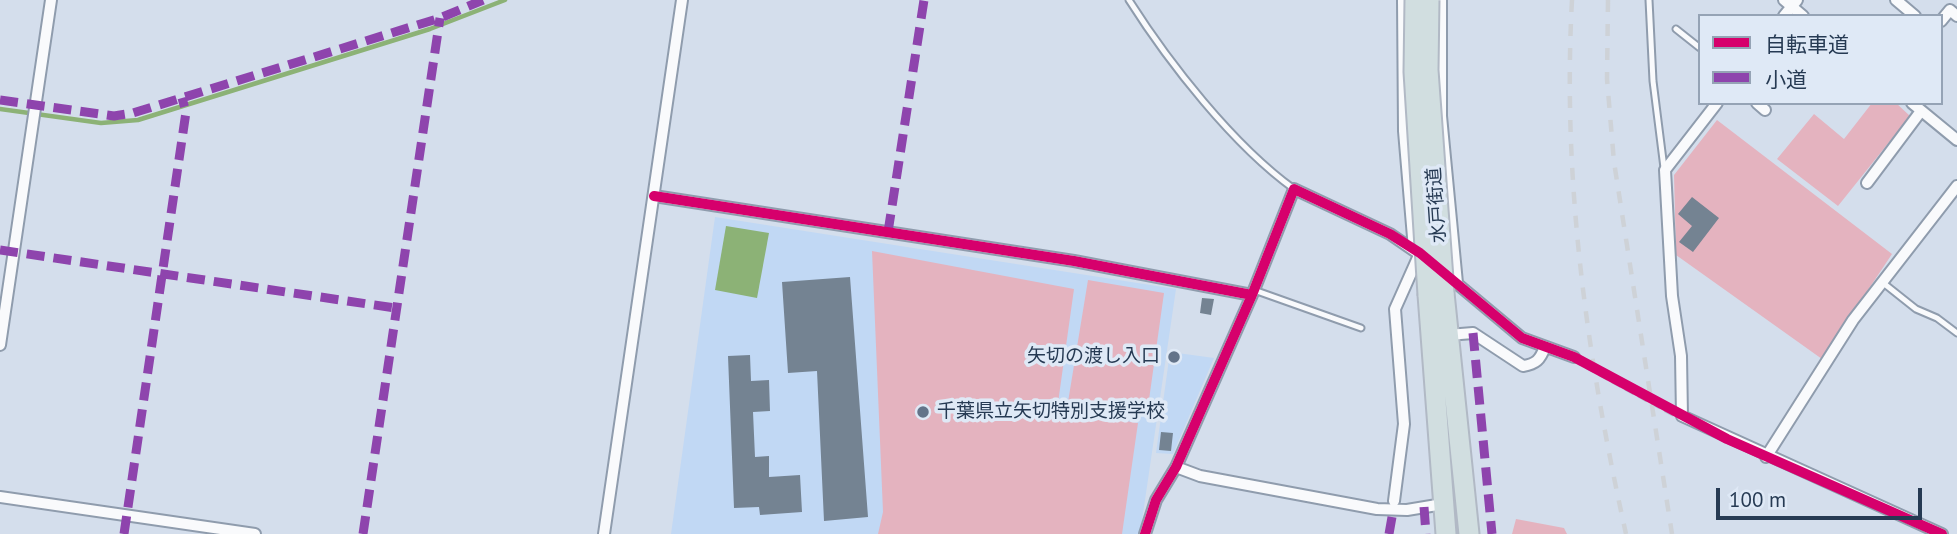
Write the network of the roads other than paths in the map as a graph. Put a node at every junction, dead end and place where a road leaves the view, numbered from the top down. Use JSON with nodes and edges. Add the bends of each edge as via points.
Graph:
{"nodes":[{"id":1,"x":51,"y":0,"type":"edge"},
{"id":2,"x":682,"y":0,"type":"edge"},
{"id":3,"x":1129,"y":0,"type":"edge"},
{"id":4,"x":1403,"y":0,"type":"edge"},
{"id":5,"x":1415,"y":0,"type":"edge"},
{"id":6,"x":1429,"y":0,"type":"edge"},
{"id":7,"x":1441,"y":0,"type":"edge"},
{"id":8,"x":1649,"y":0,"type":"edge"},
{"id":9,"x":1896,"y":0,"type":"edge"},
{"id":10,"x":1913,"y":14,"type":"edge"},
{"id":11,"x":1957,"y":16,"type":"edge"},
{"id":12,"x":1943,"y":19,"type":"edge"},
{"id":13,"x":1676,"y":29,"type":"dead end"},
{"id":14,"x":1698,"y":46,"type":"edge"},
{"id":15,"x":1715,"y":105,"type":"edge"},
{"id":16,"x":1917,"y":107,"type":"edge"},
{"id":17,"x":1957,"y":140,"type":"edge"},
{"id":18,"x":1665,"y":170,"type":"junction"},
{"id":19,"x":1867,"y":183,"type":"dead end"},
{"id":20,"x":1957,"y":186,"type":"edge"},
{"id":21,"x":1294,"y":189,"type":"junction"},
{"id":22,"x":654,"y":195,"type":"junction"},
{"id":23,"x":1417,"y":251,"type":"junction"},
{"id":24,"x":1882,"y":281,"type":"junction"},
{"id":25,"x":1443,"y":290,"type":"junction"},
{"id":26,"x":1253,"y":292,"type":"junction"},
{"id":27,"x":1361,"y":328,"type":"dead end"},
{"id":28,"x":1957,"y":333,"type":"edge"},
{"id":29,"x":1448,"y":335,"type":"junction"},
{"id":30,"x":0,"y":345,"type":"edge"},
{"id":31,"x":1545,"y":347,"type":"junction"},
{"id":32,"x":1574,"y":357,"type":"tunnel mouth"},
{"id":33,"x":1766,"y":457,"type":"junction"},
{"id":34,"x":1176,"y":467,"type":"junction"},
{"id":35,"x":0,"y":497,"type":"edge"},
{"id":36,"x":1394,"y":501,"type":"dead end"},
{"id":37,"x":1443,"y":504,"type":"junction"},
{"id":38,"x":1934,"y":533,"type":"edge"},
{"id":39,"x":255,"y":534,"type":"edge"},
{"id":40,"x":604,"y":534,"type":"edge"},
{"id":41,"x":1145,"y":534,"type":"edge"},
{"id":42,"x":1446,"y":534,"type":"edge"},
{"id":43,"x":1469,"y":534,"type":"edge"}],
"edges":[{"from":1,"to":30,"type":"street"},
{"from":2,"to":22,"type":"street"},
{"from":3,"to":21,"type":"lane","via":[[1191,87]]},
{"from":4,"to":23,"type":"street","via":[[1404,131]]},
{"from":5,"to":25,"type":"highway","name":"水戸街道","bridge":true,"via":[[1414,72]]},
{"from":6,"to":25,"type":"highway","name":"水戸街道","bridge":true,"via":[[1428,70]]},
{"from":7,"to":25,"type":"street"},
{"from":8,"to":18,"type":"lane","via":[[1653,81]]},
{"from":9,"to":10,"type":"street"},
{"from":11,"to":12,"type":"street","via":[[1950,10]]},
{"from":13,"to":14,"type":"lane"},
{"from":15,"to":18,"type":"street"},
{"from":16,"to":17,"type":"street"},
{"from":16,"to":19,"type":"street"},
{"from":18,"to":33,"type":"street","via":[[1682,416]]},
{"from":20,"to":24,"type":"street"},
{"from":21,"to":23,"type":"street"},
{"from":21,"to":26,"type":"street"},
{"from":22,"to":26,"type":"street"},
{"from":22,"to":40,"type":"street"},
{"from":23,"to":25,"type":"street"},
{"from":23,"to":36,"type":"street","via":[[1395,309],[1404,424]]},
{"from":24,"to":28,"type":"lane","via":[[1916,309]]},
{"from":24,"to":33,"type":"street"},
{"from":25,"to":29,"type":"highway","name":"水戸街道"},
{"from":25,"to":31,"type":"street"},
{"from":25,"to":37,"type":"highway","name":"水戸街道"},
{"from":26,"to":27,"type":"lane"},
{"from":26,"to":34,"type":"street"},
{"from":29,"to":31,"type":"street","via":[[1473,333],[1522,366],[1534,364]]},
{"from":29,"to":43,"type":"highway","name":"水戸街道"},
{"from":31,"to":32,"type":"street"},
{"from":33,"to":38,"type":"street"},
{"from":34,"to":37,"type":"street","via":[[1200,476],[1377,509]]},
{"from":34,"to":41,"type":"street","via":[[1156,500]]},
{"from":35,"to":39,"type":"street"},
{"from":37,"to":42,"type":"highway","name":"水戸街道"}]}
